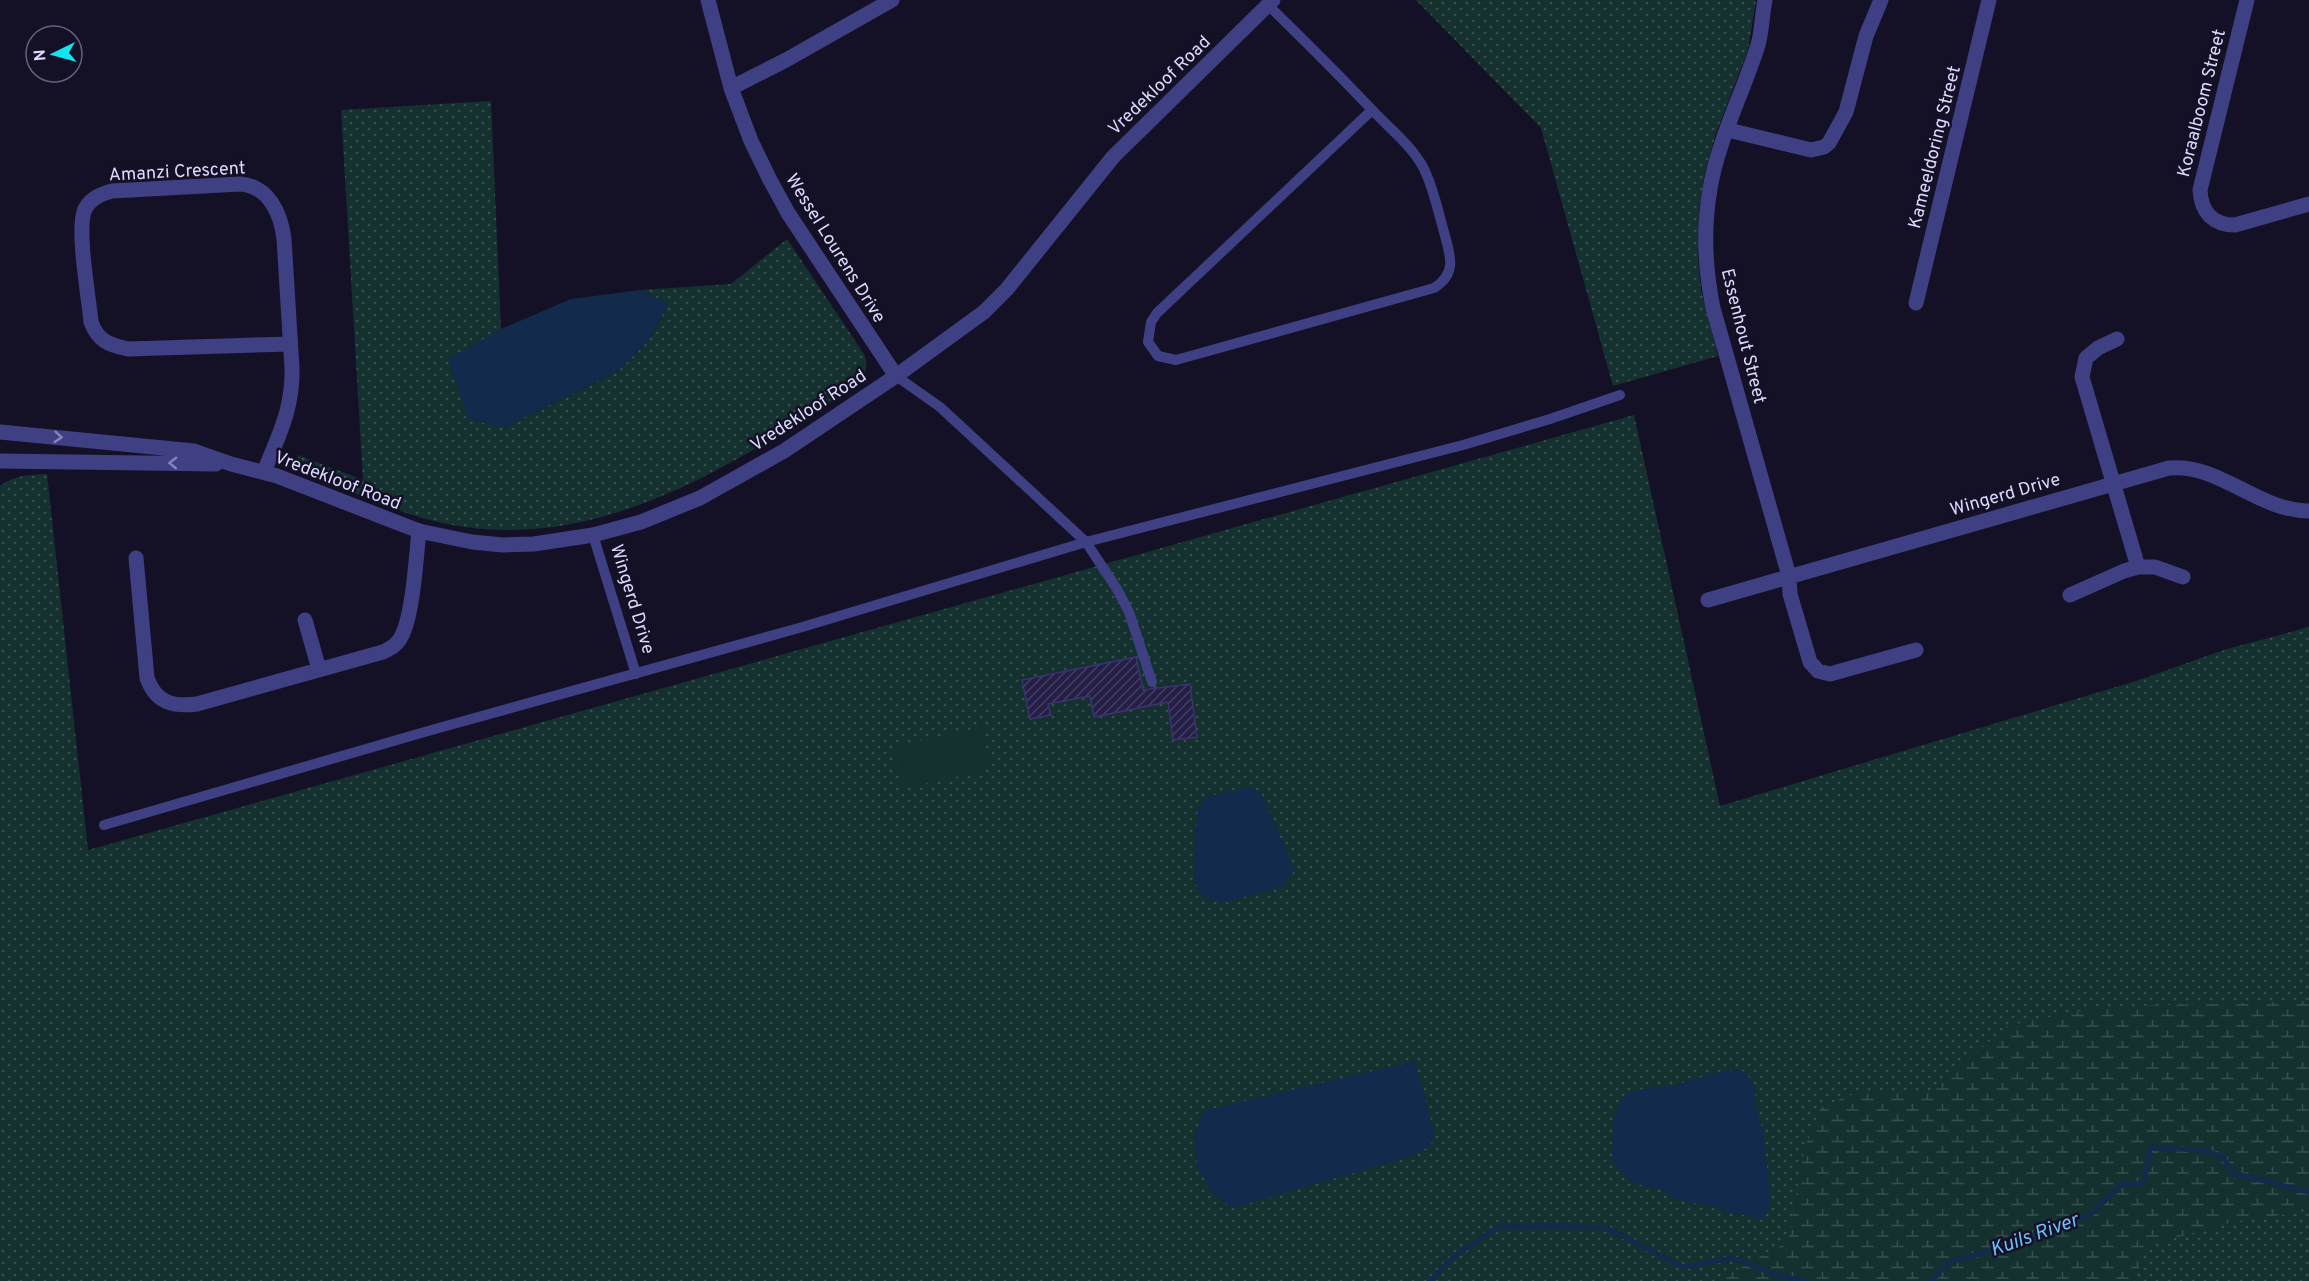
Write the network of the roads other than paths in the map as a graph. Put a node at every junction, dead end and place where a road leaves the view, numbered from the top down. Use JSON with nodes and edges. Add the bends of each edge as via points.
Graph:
{"nodes":[{"id":1,"x":708,"y":0,"type":"edge"},
{"id":2,"x":892,"y":0,"type":"edge"},
{"id":3,"x":1764,"y":0,"type":"edge"},
{"id":4,"x":1881,"y":0,"type":"edge"},
{"id":5,"x":1989,"y":0,"type":"edge"},
{"id":6,"x":2247,"y":0,"type":"edge"},
{"id":7,"x":1271,"y":2,"type":"edge"},
{"id":8,"x":731,"y":88,"type":"junction"},
{"id":9,"x":1372,"y":110,"type":"junction"},
{"id":10,"x":1728,"y":130,"type":"junction"},
{"id":11,"x":2309,"y":204,"type":"edge"},
{"id":12,"x":1916,"y":303,"type":"dead end"},
{"id":13,"x":2116,"y":339,"type":"dead end"},
{"id":14,"x":290,"y":344,"type":"junction"},
{"id":15,"x":896,"y":376,"type":"junction"},
{"id":16,"x":1620,"y":395,"type":"dead end"},
{"id":17,"x":0,"y":432,"type":"edge"},
{"id":18,"x":0,"y":462,"type":"edge"},
{"id":19,"x":231,"y":464,"type":"junction"},
{"id":20,"x":264,"y":472,"type":"junction"},
{"id":21,"x":2113,"y":484,"type":"junction"},
{"id":22,"x":2309,"y":511,"type":"edge"},
{"id":23,"x":419,"y":531,"type":"junction"},
{"id":24,"x":593,"y":535,"type":"junction"},
{"id":25,"x":1086,"y":542,"type":"junction"},
{"id":26,"x":136,"y":558,"type":"dead end"},
{"id":27,"x":2138,"y":567,"type":"junction"},
{"id":28,"x":1788,"y":576,"type":"junction"},
{"id":29,"x":2183,"y":576,"type":"dead end"},
{"id":30,"x":2070,"y":595,"type":"dead end"},
{"id":31,"x":1708,"y":600,"type":"dead end"},
{"id":32,"x":305,"y":620,"type":"dead end"},
{"id":33,"x":1916,"y":650,"type":"dead end"},
{"id":34,"x":319,"y":669,"type":"junction"},
{"id":35,"x":636,"y":674,"type":"junction"},
{"id":36,"x":1152,"y":682,"type":"dead end"},
{"id":37,"x":104,"y":825,"type":"dead end"}],
"edges":[{"from":1,"to":8,"type":"street","name":"Wessel Lourens Drive"},
{"from":2,"to":8,"type":"street"},
{"from":3,"to":10,"type":"street","name":"Essenhout Street","via":[[1758,43]]},
{"from":4,"to":10,"type":"street","via":[[1866,36],[1846,112],[1829,143],[1812,150]]},
{"from":5,"to":12,"type":"street","name":"Kameeldoring Street"},
{"from":6,"to":11,"type":"street","name":"Koraalboom Street","via":[[2200,199],[2207,214],[2220,223],[2235,225]]},
{"from":7,"to":9,"type":"lane"},
{"from":7,"to":15,"type":"street","name":"Vredekloof Road","via":[[1113,157],[984,312]]},
{"from":8,"to":15,"type":"street","name":"Wessel Lourens Drive","via":[[751,141],[788,213]]},
{"from":9,"to":9,"type":"lane","via":[[1422,167],[1450,253],[1448,276],[1434,288],[1176,360],[1158,356],[1148,342],[1151,322],[1157,313]]},
{"from":10,"to":28,"type":"street","name":"Essenhout Street","via":[[1707,209],[1709,288]]},
{"from":13,"to":21,"type":"street","via":[[2086,358],[2082,377]]},
{"from":14,"to":14,"type":"street","name":"Amanzi Crescent","via":[[283,228],[263,191],[240,184],[112,191],[89,202],[84,211],[82,238],[91,322],[101,340],[128,349]]},
{"from":14,"to":20,"type":"street","name":"Amanzi Crescent","via":[[291,402]]},
{"from":15,"to":24,"type":"street","name":"Vredekloof Road","via":[[784,451],[700,498],[641,522]]},
{"from":15,"to":25,"type":"lane","via":[[940,407]]},
{"from":16,"to":25,"type":"lane","via":[[1463,445]]},
{"from":17,"to":19,"type":"street","name":"Vredekloof Road","one_way":true,"via":[[194,451]]},
{"from":19,"to":18,"type":"street","name":"Vredekloof Road","one_way":true},
{"from":19,"to":20,"type":"street","name":"Vredekloof Road"},
{"from":20,"to":23,"type":"street","name":"Vredekloof Road"},
{"from":21,"to":22,"type":"street","name":"Wingerd Drive","via":[[2169,468],[2187,468],[2273,505]]},
{"from":21,"to":27,"type":"street"},
{"from":21,"to":28,"type":"street","name":"Wingerd Drive"},
{"from":23,"to":24,"type":"street","name":"Vredekloof Road","via":[[503,545]]},
{"from":23,"to":34,"type":"street","via":[[407,623],[401,638],[384,652]]},
{"from":24,"to":35,"type":"lane","name":"Wingerd Drive"},
{"from":25,"to":35,"type":"lane"},
{"from":25,"to":36,"type":"lane","via":[[1129,612]]},
{"from":26,"to":34,"type":"street","via":[[147,678],[159,699],[171,705],[197,704]]},
{"from":27,"to":29,"type":"street","via":[[2155,567]]},
{"from":27,"to":30,"type":"street"},
{"from":28,"to":31,"type":"street","name":"Wingerd Drive"},
{"from":28,"to":33,"type":"street","name":"Essenhout Street","via":[[1807,657],[1823,673],[1836,674]]},
{"from":32,"to":34,"type":"street"},
{"from":35,"to":37,"type":"lane"}]}
